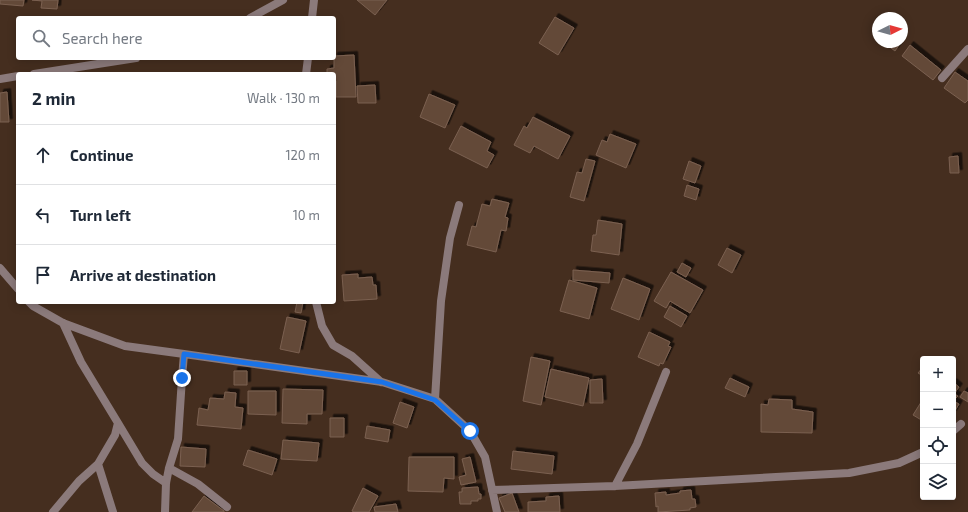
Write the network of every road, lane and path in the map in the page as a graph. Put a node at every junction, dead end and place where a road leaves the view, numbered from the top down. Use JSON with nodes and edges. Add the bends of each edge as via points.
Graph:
{"nodes":[{"id":1,"x":283,"y":0,"type":"edge"},
{"id":2,"x":314,"y":0,"type":"edge"},
{"id":3,"x":254,"y":16,"type":"edge"},
{"id":4,"x":312,"y":16,"type":"edge"},
{"id":5,"x":968,"y":49,"type":"edge"},
{"id":6,"x":123,"y":60,"type":"edge"},
{"id":7,"x":308,"y":60,"type":"edge"},
{"id":8,"x":47,"y":72,"type":"edge"},
{"id":9,"x":306,"y":72,"type":"edge"},
{"id":10,"x":16,"y":76,"type":"edge"},
{"id":11,"x":942,"y":78,"type":"dead end"},
{"id":12,"x":0,"y":79,"type":"edge"},
{"id":13,"x":459,"y":205,"type":"dead end"},
{"id":14,"x":0,"y":268,"type":"edge"},
{"id":15,"x":16,"y":287,"type":"edge"},
{"id":16,"x":31,"y":304,"type":"edge"},
{"id":17,"x":316,"y":304,"type":"edge"},
{"id":18,"x":63,"y":323,"type":"junction"},
{"id":19,"x":184,"y":354,"type":"junction"},
{"id":20,"x":666,"y":372,"type":"dead end"},
{"id":21,"x":382,"y":382,"type":"junction"},
{"id":22,"x":435,"y":400,"type":"junction"},
{"id":23,"x":118,"y":423,"type":"junction"},
{"id":24,"x":961,"y":424,"type":"dead end"},
{"id":25,"x":956,"y":429,"type":"edge"},
{"id":26,"x":920,"y":453,"type":"edge"},
{"id":27,"x":98,"y":464,"type":"junction"},
{"id":28,"x":169,"y":468,"type":"junction"},
{"id":29,"x":166,"y":483,"type":"junction"},
{"id":30,"x":615,"y":486,"type":"junction"},
{"id":31,"x":492,"y":490,"type":"junction"},
{"id":32,"x":227,"y":507,"type":"dead end"},
{"id":33,"x":53,"y":512,"type":"edge"},
{"id":34,"x":113,"y":512,"type":"edge"},
{"id":35,"x":165,"y":512,"type":"edge"},
{"id":36,"x":497,"y":512,"type":"edge"}],
"edges":[{"from":1,"to":3,"type":"street"},
{"from":2,"to":4,"type":"street"},
{"from":5,"to":11,"type":"street"},
{"from":6,"to":8,"type":"street"},
{"from":7,"to":9,"type":"street"},
{"from":10,"to":12,"type":"street"},
{"from":13,"to":22,"type":"street","via":[[450,238],[441,301]]},
{"from":14,"to":15,"type":"street"},
{"from":16,"to":18,"type":"street"},
{"from":17,"to":21,"type":"street","via":[[322,326],[333,345],[352,356]]},
{"from":18,"to":19,"type":"street","via":[[125,346]]},
{"from":18,"to":23,"type":"street","via":[[80,362]]},
{"from":19,"to":21,"type":"street"},
{"from":19,"to":28,"type":"street","via":[[178,439]]},
{"from":20,"to":30,"type":"street","via":[[637,444]]},
{"from":21,"to":22,"type":"street"},
{"from":22,"to":31,"type":"street","via":[[470,431],[484,457]]},
{"from":23,"to":27,"type":"street","via":[[115,435]]},
{"from":23,"to":29,"type":"street","via":[[142,463]]},
{"from":24,"to":25,"type":"street"},
{"from":26,"to":30,"type":"street","via":[[898,463],[849,473]]},
{"from":27,"to":33,"type":"street","via":[[79,481]]},
{"from":27,"to":34,"type":"street"},
{"from":28,"to":29,"type":"street"},
{"from":28,"to":32,"type":"street","via":[[198,484]]},
{"from":29,"to":35,"type":"street"},
{"from":30,"to":31,"type":"street"},
{"from":31,"to":36,"type":"street"}]}
